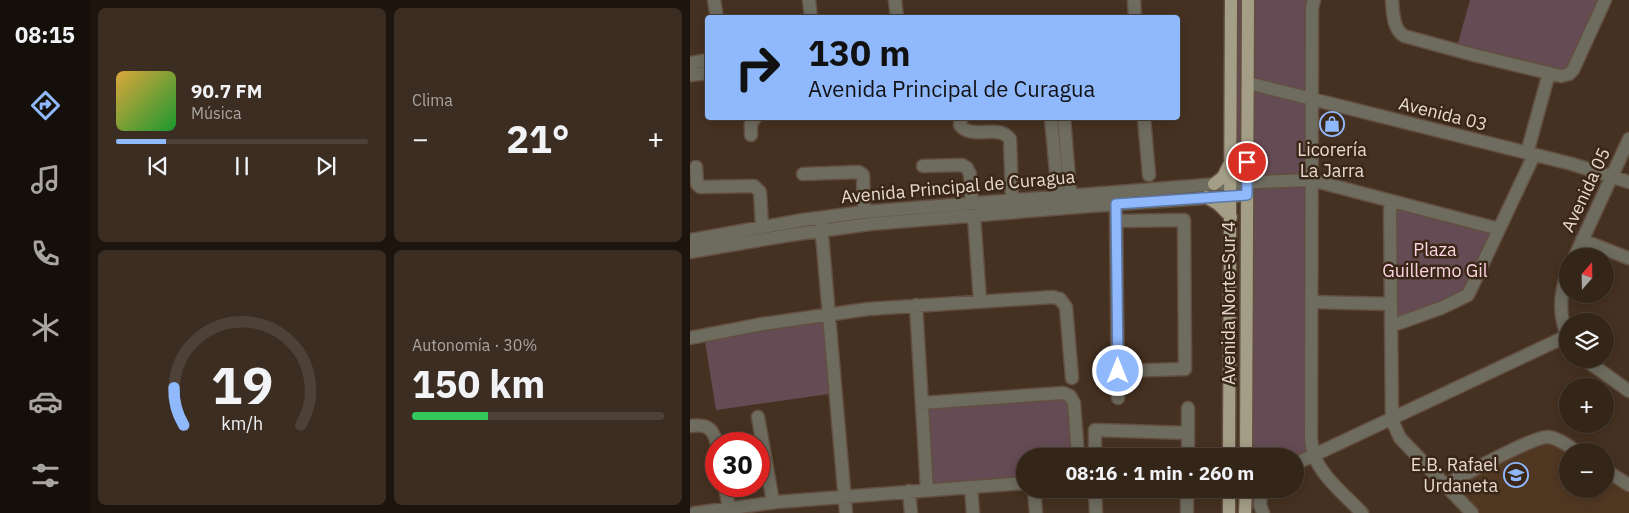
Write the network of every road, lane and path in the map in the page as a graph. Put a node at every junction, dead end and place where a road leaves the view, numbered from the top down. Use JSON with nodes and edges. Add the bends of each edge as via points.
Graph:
{"nodes":[{"id":1,"x":714,"y":0,"type":"edge"},
{"id":2,"x":809,"y":0,"type":"edge"},
{"id":3,"x":896,"y":0,"type":"edge"},
{"id":4,"x":1134,"y":0,"type":"edge"},
{"id":5,"x":1231,"y":0,"type":"edge"},
{"id":6,"x":1248,"y":0,"type":"edge"},
{"id":7,"x":1314,"y":0,"type":"edge"},
{"id":8,"x":1392,"y":0,"type":"edge"},
{"id":9,"x":1605,"y":0,"type":"edge"},
{"id":10,"x":716,"y":15,"type":"edge"},
{"id":11,"x":811,"y":15,"type":"edge"},
{"id":12,"x":897,"y":15,"type":"edge"},
{"id":13,"x":1135,"y":15,"type":"edge"},
{"id":14,"x":705,"y":60,"type":"edge"},
{"id":15,"x":690,"y":63,"type":"edge"},
{"id":16,"x":705,"y":73,"type":"edge"},
{"id":17,"x":1549,"y":73,"type":"junction"},
{"id":18,"x":690,"y":75,"type":"edge"},
{"id":19,"x":1248,"y":83,"type":"junction"},
{"id":20,"x":1311,"y":99,"type":"junction"},
{"id":21,"x":753,"y":120,"type":"edge"},
{"id":22,"x":961,"y":120,"type":"edge"},
{"id":23,"x":1051,"y":120,"type":"edge"},
{"id":24,"x":1064,"y":120,"type":"edge"},
{"id":25,"x":1144,"y":120,"type":"edge"},
{"id":26,"x":752,"y":135,"type":"dead end"},
{"id":27,"x":1629,"y":139,"type":"edge"},
{"id":28,"x":1531,"y":154,"type":"junction"},
{"id":29,"x":1231,"y":161,"type":"junction"},
{"id":30,"x":923,"y":166,"type":"dead end"},
{"id":31,"x":696,"y":167,"type":"dead end"},
{"id":32,"x":803,"y":174,"type":"dead end"},
{"id":33,"x":1150,"y":175,"type":"dead end"},
{"id":34,"x":1612,"y":176,"type":"junction"},
{"id":35,"x":1311,"y":180,"type":"junction"},
{"id":36,"x":1247,"y":182,"type":"junction"},
{"id":37,"x":1629,"y":182,"type":"edge"},
{"id":38,"x":1214,"y":184,"type":"junction"},
{"id":39,"x":1231,"y":189,"type":"junction"},
{"id":40,"x":1247,"y":195,"type":"junction"},
{"id":41,"x":1206,"y":197,"type":"junction"},
{"id":42,"x":1116,"y":198,"type":"junction"},
{"id":43,"x":1012,"y":200,"type":"junction"},
{"id":44,"x":1390,"y":201,"type":"junction"},
{"id":45,"x":1064,"y":202,"type":"junction"},
{"id":46,"x":973,"y":210,"type":"junction"},
{"id":47,"x":864,"y":212,"type":"junction"},
{"id":48,"x":1230,"y":217,"type":"junction"},
{"id":49,"x":1116,"y":221,"type":"junction"},
{"id":50,"x":821,"y":224,"type":"junction"},
{"id":51,"x":762,"y":227,"type":"junction"},
{"id":52,"x":1499,"y":229,"type":"junction"},
{"id":53,"x":690,"y":240,"type":"edge"},
{"id":54,"x":1582,"y":240,"type":"junction"},
{"id":55,"x":1578,"y":248,"type":"edge"},
{"id":56,"x":690,"y":252,"type":"edge"},
{"id":57,"x":1628,"y":258,"type":"dead end"},
{"id":58,"x":980,"y":301,"type":"junction"},
{"id":59,"x":1311,"y":302,"type":"junction"},
{"id":60,"x":1391,"y":304,"type":"junction"},
{"id":61,"x":916,"y":305,"type":"junction"},
{"id":62,"x":829,"y":314,"type":"junction"},
{"id":63,"x":1391,"y":326,"type":"junction"},
{"id":64,"x":690,"y":338,"type":"edge"},
{"id":65,"x":1559,"y":341,"type":"edge"},
{"id":66,"x":1597,"y":368,"type":"edge"},
{"id":67,"x":1118,"y":371,"type":"junction"},
{"id":68,"x":1072,"y":378,"type":"dead end"},
{"id":69,"x":1629,"y":390,"type":"edge"},
{"id":70,"x":1118,"y":398,"type":"dead end"},
{"id":71,"x":922,"y":403,"type":"junction"},
{"id":72,"x":1188,"y":408,"type":"dead end"},
{"id":73,"x":758,"y":416,"type":"dead end"},
{"id":74,"x":1392,"y":420,"type":"junction"},
{"id":75,"x":690,"y":426,"type":"edge"},
{"id":76,"x":712,"y":432,"type":"edge"},
{"id":77,"x":1188,"y":433,"type":"junction"},
{"id":78,"x":1562,"y":443,"type":"edge"},
{"id":79,"x":1077,"y":448,"type":"edge"},
{"id":80,"x":1095,"y":448,"type":"edge"},
{"id":81,"x":1188,"y":448,"type":"edge"},
{"id":82,"x":1229,"y":448,"type":"edge"},
{"id":83,"x":1246,"y":448,"type":"edge"},
{"id":84,"x":1314,"y":456,"type":"junction"},
{"id":85,"x":1304,"y":460,"type":"edge"},
{"id":86,"x":1614,"y":476,"type":"edge"},
{"id":87,"x":1016,"y":484,"type":"edge"},
{"id":88,"x":1445,"y":485,"type":"junction"},
{"id":89,"x":1629,"y":485,"type":"edge"},
{"id":90,"x":971,"y":487,"type":"junction"},
{"id":91,"x":927,"y":490,"type":"junction"},
{"id":92,"x":910,"y":491,"type":"junction"},
{"id":93,"x":844,"y":496,"type":"junction"},
{"id":94,"x":725,"y":497,"type":"edge"},
{"id":95,"x":1035,"y":498,"type":"edge"},
{"id":96,"x":1096,"y":498,"type":"edge"},
{"id":97,"x":1187,"y":498,"type":"edge"},
{"id":98,"x":1229,"y":498,"type":"edge"},
{"id":99,"x":1251,"y":498,"type":"edge"},
{"id":100,"x":1257,"y":498,"type":"edge"},
{"id":101,"x":780,"y":505,"type":"edge"},
{"id":102,"x":725,"y":510,"type":"edge"},
{"id":103,"x":696,"y":513,"type":"edge"},
{"id":104,"x":846,"y":513,"type":"edge"},
{"id":105,"x":911,"y":513,"type":"edge"},
{"id":106,"x":973,"y":513,"type":"edge"},
{"id":107,"x":1036,"y":513,"type":"edge"},
{"id":108,"x":1096,"y":513,"type":"edge"},
{"id":109,"x":1187,"y":513,"type":"edge"},
{"id":110,"x":1229,"y":513,"type":"edge"},
{"id":111,"x":1246,"y":513,"type":"edge"},
{"id":112,"x":1263,"y":513,"type":"edge"},
{"id":113,"x":1362,"y":513,"type":"edge"},
{"id":114,"x":1472,"y":513,"type":"edge"}],
"edges":[{"from":1,"to":10,"type":"street"},
{"from":2,"to":11,"type":"street"},
{"from":3,"to":12,"type":"street"},
{"from":4,"to":13,"type":"street"},
{"from":5,"to":29,"type":"main road","name":"Avenida Norte-Sur 4"},
{"from":6,"to":19,"type":"main road","name":"Avenida Norte-Sur 4"},
{"from":7,"to":20,"type":"street"},
{"from":8,"to":17,"type":"street","via":[[1395,24],[1404,36]]},
{"from":9,"to":17,"type":"street","via":[[1573,70],[1566,76]]},
{"from":14,"to":15,"type":"street"},
{"from":16,"to":18,"type":"street"},
{"from":17,"to":28,"type":"street"},
{"from":19,"to":20,"type":"street","name":"Avenida 03"},
{"from":19,"to":36,"type":"main road","name":"Avenida Norte-Sur 4"},
{"from":20,"to":28,"type":"street","name":"Avenida 03"},
{"from":20,"to":35,"type":"street"},
{"from":21,"to":26,"type":"street"},
{"from":22,"to":43,"type":"street","via":[[960,125],[966,130],[999,132],[1010,139]]},
{"from":23,"to":45,"type":"street"},
{"from":24,"to":45,"type":"street"},
{"from":25,"to":33,"type":"street"},
{"from":27,"to":34,"type":"street","name":"Avenida 05"},
{"from":28,"to":34,"type":"street","name":"Avenida 03"},
{"from":28,"to":52,"type":"street"},
{"from":29,"to":38,"type":"main road","via":[[1224,177]]},
{"from":29,"to":39,"type":"main road","name":"Avenida Norte-Sur 4"},
{"from":30,"to":46,"type":"street","via":[[962,165],[968,168]]},
{"from":31,"to":51,"type":"street","via":[[696,184],[700,187],[754,186],[760,192]]},
{"from":32,"to":47,"type":"street","via":[[859,172],[863,175]]},
{"from":34,"to":37,"type":"street","name":"Avenida 03"},
{"from":34,"to":54,"type":"street","name":"Avenida 05"},
{"from":35,"to":36,"type":"street"},
{"from":35,"to":44,"type":"street"},
{"from":35,"to":59,"type":"street"},
{"from":36,"to":39,"type":"street"},
{"from":36,"to":40,"type":"main road","name":"Avenida Norte-Sur 4"},
{"from":38,"to":39,"type":"street","name":"Avenida Principal de Curagua"},
{"from":38,"to":42,"type":"street","name":"Avenida Principal de Curagua"},
{"from":39,"to":40,"type":"street"},
{"from":39,"to":41,"type":"street","name":"Avenida Principal de Curagua"},
{"from":39,"to":48,"type":"main road","name":"Avenida Norte-Sur 4"},
{"from":40,"to":83,"type":"main road","name":"Avenida Norte-Sur 4"},
{"from":41,"to":42,"type":"street","name":"Avenida Principal de Curagua"},
{"from":41,"to":48,"type":"main road"},
{"from":42,"to":45,"type":"street","name":"Avenida Principal de Curagua"},
{"from":42,"to":49,"type":"street"},
{"from":43,"to":45,"type":"street","name":"Avenida Principal de Curagua"},
{"from":43,"to":46,"type":"street","name":"Avenida Principal de Curagua"},
{"from":44,"to":52,"type":"street"},
{"from":44,"to":60,"type":"street"},
{"from":45,"to":46,"type":"street","name":"Avenida Principal de Curagua"},
{"from":46,"to":47,"type":"street","name":"Avenida Principal de Curagua"},
{"from":46,"to":50,"type":"street","name":"Avenida Principal de Curagua","via":[[870,224]]},
{"from":46,"to":58,"type":"street"},
{"from":47,"to":50,"type":"street","name":"Avenida Principal de Curagua"},
{"from":48,"to":82,"type":"main road","name":"Avenida Norte-Sur 4"},
{"from":49,"to":67,"type":"street"},
{"from":49,"to":67,"type":"street","via":[[1184,220],[1185,369]]},
{"from":50,"to":51,"type":"street","name":"Avenida Principal de Curagua"},
{"from":50,"to":56,"type":"street","name":"Avenida Principal de Curagua"},
{"from":50,"to":62,"type":"street"},
{"from":51,"to":53,"type":"street","name":"Avenida Principal de Curagua"},
{"from":52,"to":63,"type":"street","via":[[1468,295]]},
{"from":54,"to":55,"type":"street","name":"Avenida 05"},
{"from":54,"to":57,"type":"street"},
{"from":58,"to":61,"type":"street"},
{"from":58,"to":68,"type":"street","via":[[1048,296],[1062,301],[1067,312]]},
{"from":59,"to":60,"type":"street"},
{"from":59,"to":84,"type":"street","via":[[1311,439]]},
{"from":60,"to":63,"type":"street"},
{"from":61,"to":62,"type":"street"},
{"from":61,"to":71,"type":"street"},
{"from":62,"to":64,"type":"street"},
{"from":62,"to":93,"type":"street"},
{"from":63,"to":74,"type":"street"},
{"from":65,"to":74,"type":"street"},
{"from":66,"to":69,"type":"street"},
{"from":67,"to":70,"type":"street"},
{"from":71,"to":79,"type":"street","via":[[1063,393],[1074,402]]},
{"from":71,"to":91,"type":"street"},
{"from":72,"to":77,"type":"street"},
{"from":73,"to":101,"type":"street"},
{"from":74,"to":84,"type":"street"},
{"from":74,"to":88,"type":"street","via":[[1400,438]]},
{"from":75,"to":76,"type":"street","via":[[701,425]]},
{"from":77,"to":80,"type":"street","via":[[1095,430]]},
{"from":77,"to":81,"type":"street"},
{"from":78,"to":88,"type":"street","via":[[1542,437]]},
{"from":84,"to":85,"type":"street"},
{"from":84,"to":113,"type":"street","via":[[1327,476]]},
{"from":86,"to":89,"type":"street"},
{"from":87,"to":90,"type":"street"},
{"from":88,"to":114,"type":"street"},
{"from":90,"to":91,"type":"street"},
{"from":90,"to":106,"type":"street"},
{"from":91,"to":92,"type":"street"},
{"from":92,"to":93,"type":"street"},
{"from":92,"to":105,"type":"street"},
{"from":93,"to":101,"type":"street"},
{"from":93,"to":104,"type":"street"},
{"from":94,"to":102,"type":"street"},
{"from":95,"to":107,"type":"street"},
{"from":96,"to":108,"type":"street"},
{"from":97,"to":109,"type":"street"},
{"from":98,"to":110,"type":"main road"},
{"from":99,"to":111,"type":"main road"},
{"from":100,"to":112,"type":"street"},
{"from":101,"to":102,"type":"street"},
{"from":102,"to":103,"type":"street"}]}
